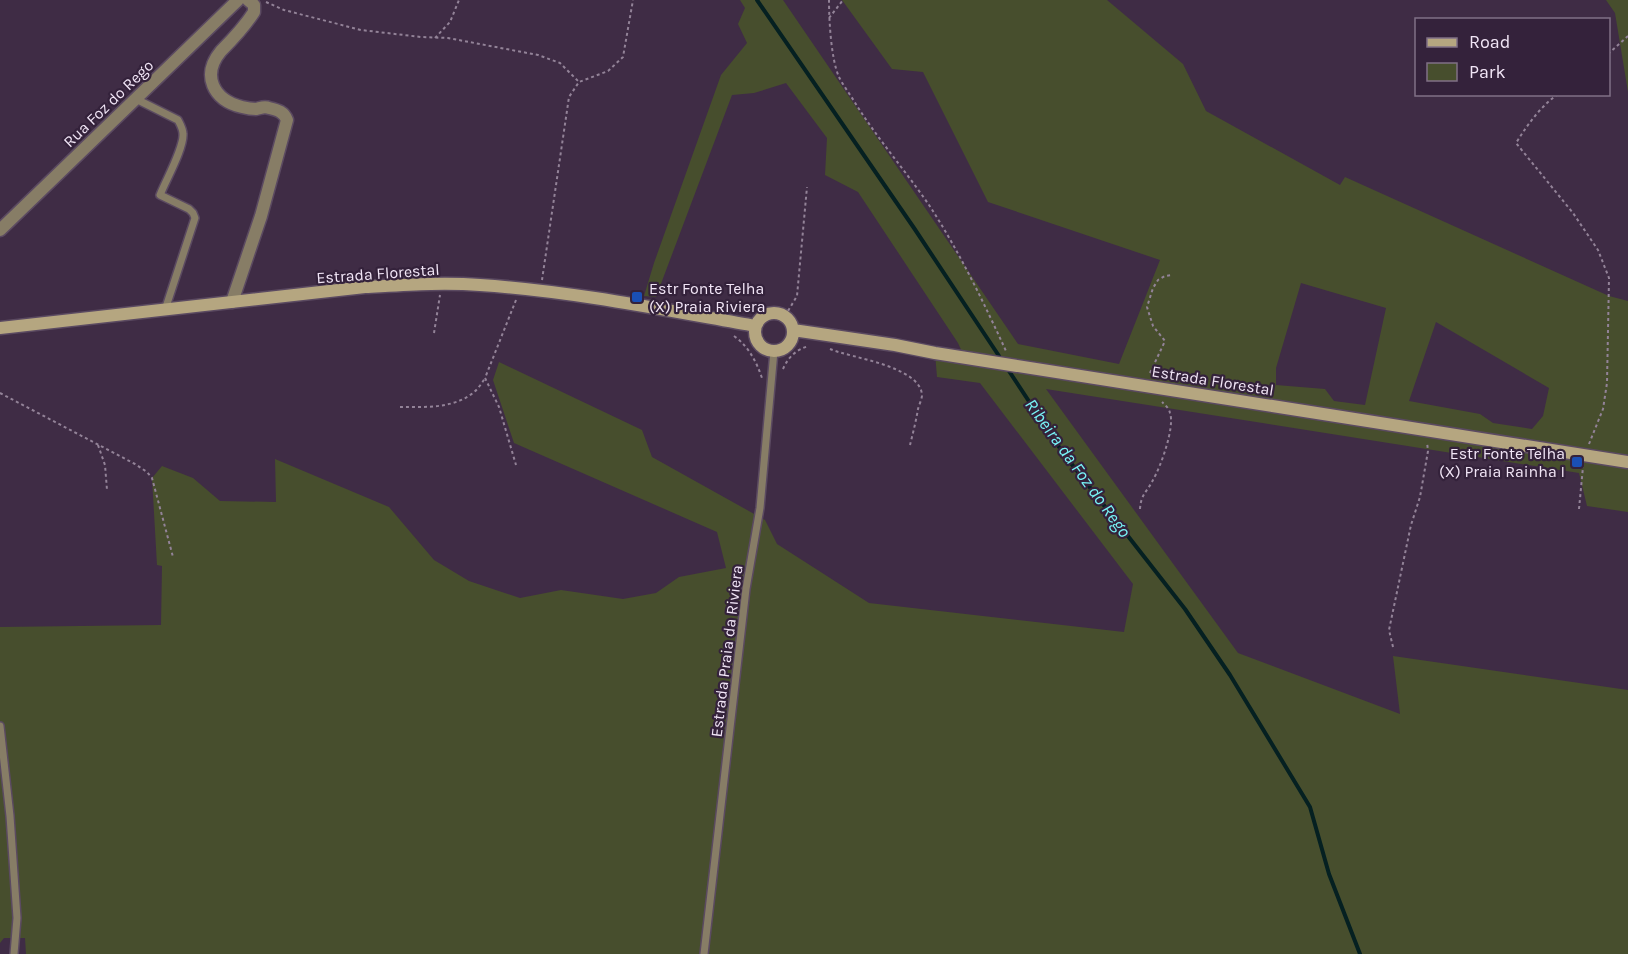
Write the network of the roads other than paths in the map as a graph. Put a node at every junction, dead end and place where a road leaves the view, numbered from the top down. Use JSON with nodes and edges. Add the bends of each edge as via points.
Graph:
{"nodes":[{"id":1,"x":238,"y":0,"type":"edge"},
{"id":2,"x":248,"y":0,"type":"edge"},
{"id":3,"x":136,"y":99,"type":"junction"},
{"id":4,"x":0,"y":230,"type":"edge"},
{"id":5,"x":232,"y":302,"type":"junction"},
{"id":6,"x":165,"y":310,"type":"junction"},
{"id":7,"x":756,"y":326,"type":"junction"},
{"id":8,"x":0,"y":328,"type":"edge"},
{"id":9,"x":793,"y":330,"type":"junction"},
{"id":10,"x":774,"y":351,"type":"junction"},
{"id":11,"x":1628,"y":462,"type":"edge"},
{"id":12,"x":0,"y":726,"type":"edge"},
{"id":13,"x":14,"y":954,"type":"edge"},
{"id":14,"x":705,"y":954,"type":"edge"}],
"edges":[{"from":1,"to":3,"type":"street","name":"Rua Foz do Rego"},
{"from":2,"to":5,"type":"street","via":[[254,5],[254,12],[214,60],[211,83],[227,102],[254,109],[265,106],[285,115],[287,120]]},
{"from":3,"to":4,"type":"street","name":"Rua Foz do Rego"},
{"from":3,"to":6,"type":"lane","via":[[178,120],[182,126],[182,144],[160,195],[189,209],[195,218]]},
{"from":5,"to":6,"type":"main road","name":"Estrada Florestal"},
{"from":5,"to":7,"type":"main road","name":"Estrada Florestal","via":[[365,287],[478,285],[540,291]]},
{"from":6,"to":8,"type":"main road","name":"Estrada Florestal"},
{"from":7,"to":9,"type":"main road","via":[[763,316],[774,313],[785,316]]},
{"from":7,"to":10,"type":"main road","via":[[759,343]]},
{"from":9,"to":10,"type":"main road","via":[[788,345]]},
{"from":9,"to":11,"type":"main road","name":"Estrada Florestal"},
{"from":10,"to":14,"type":"lane","name":"Estrada Praia da Riviera","via":[[760,508],[746,589]]},
{"from":12,"to":13,"type":"lane","via":[[17,918]]}]}
